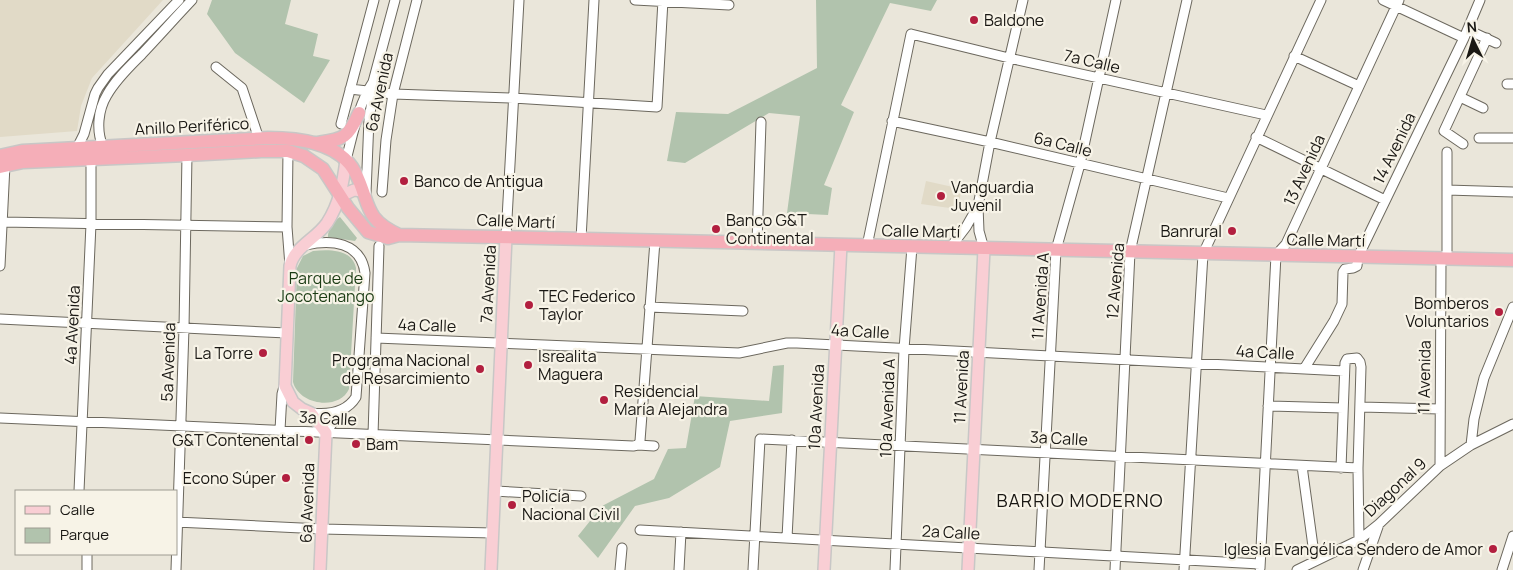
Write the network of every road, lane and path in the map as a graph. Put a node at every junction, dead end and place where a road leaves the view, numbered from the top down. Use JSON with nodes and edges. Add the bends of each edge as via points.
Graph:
{"nodes":[{"id":1,"x":178,"y":0,"type":"edge"},
{"id":2,"x":192,"y":0,"type":"edge"},
{"id":3,"x":374,"y":0,"type":"edge"},
{"id":4,"x":396,"y":0,"type":"edge"},
{"id":5,"x":417,"y":0,"type":"edge"},
{"id":6,"x":518,"y":0,"type":"edge"},
{"id":7,"x":594,"y":0,"type":"edge"},
{"id":8,"x":635,"y":0,"type":"edge"},
{"id":9,"x":1023,"y":0,"type":"edge"},
{"id":10,"x":1116,"y":0,"type":"edge"},
{"id":11,"x":1187,"y":0,"type":"edge"},
{"id":12,"x":1321,"y":0,"type":"edge"},
{"id":13,"x":1383,"y":0,"type":"edge"},
{"id":14,"x":1480,"y":0,"type":"edge"},
{"id":15,"x":663,"y":1,"type":"edge"},
{"id":16,"x":698,"y":2,"type":"edge"},
{"id":17,"x":1398,"y":3,"type":"edge"},
{"id":18,"x":729,"y":5,"type":"dead end"},
{"id":19,"x":1466,"y":34,"type":"junction"},
{"id":20,"x":1487,"y":38,"type":"junction"},
{"id":21,"x":1496,"y":43,"type":"dead end"},
{"id":22,"x":1294,"y":56,"type":"junction"},
{"id":23,"x":1009,"y":58,"type":"junction"},
{"id":24,"x":216,"y":67,"type":"dead end"},
{"id":25,"x":1098,"y":77,"type":"junction"},
{"id":26,"x":1360,"y":86,"type":"junction"},
{"id":27,"x":350,"y":89,"type":"junction"},
{"id":28,"x":370,"y":92,"type":"junction"},
{"id":29,"x":1166,"y":93,"type":"junction"},
{"id":30,"x":393,"y":94,"type":"junction"},
{"id":31,"x":1460,"y":97,"type":"junction"},
{"id":32,"x":514,"y":98,"type":"junction"},
{"id":33,"x":588,"y":104,"type":"junction"},
{"id":34,"x":1483,"y":108,"type":"dead end"},
{"id":35,"x":1266,"y":115,"type":"junction"},
{"id":36,"x":349,"y":120,"type":"junction"},
{"id":37,"x":892,"y":121,"type":"junction"},
{"id":38,"x":761,"y":122,"type":"dead end"},
{"id":39,"x":1256,"y":137,"type":"junction"},
{"id":40,"x":1479,"y":138,"type":"dead end"},
{"id":41,"x":1513,"y":138,"type":"edge"},
{"id":42,"x":259,"y":139,"type":"junction"},
{"id":43,"x":990,"y":142,"type":"junction"},
{"id":44,"x":314,"y":144,"type":"junction"},
{"id":45,"x":1463,"y":144,"type":"dead end"},
{"id":46,"x":102,"y":147,"type":"junction"},
{"id":47,"x":77,"y":148,"type":"junction"},
{"id":48,"x":288,"y":152,"type":"junction"},
{"id":49,"x":1447,"y":152,"type":"dead end"},
{"id":50,"x":187,"y":156,"type":"junction"},
{"id":51,"x":91,"y":160,"type":"junction"},
{"id":52,"x":346,"y":160,"type":"junction"},
{"id":53,"x":2,"y":163,"type":"edge"},
{"id":54,"x":1080,"y":164,"type":"junction"},
{"id":55,"x":1321,"y":169,"type":"junction"},
{"id":56,"x":1147,"y":179,"type":"junction"},
{"id":57,"x":1447,"y":190,"type":"junction"},
{"id":58,"x":382,"y":192,"type":"dead end"},
{"id":59,"x":1513,"y":192,"type":"edge"},
{"id":60,"x":364,"y":196,"type":"junction"},
{"id":61,"x":1228,"y":198,"type":"junction"},
{"id":62,"x":1385,"y":200,"type":"junction"},
{"id":63,"x":344,"y":201,"type":"junction"},
{"id":64,"x":978,"y":206,"type":"junction"},
{"id":65,"x":2,"y":222,"type":"junction"},
{"id":66,"x":91,"y":224,"type":"junction"},
{"id":67,"x":185,"y":225,"type":"junction"},
{"id":68,"x":286,"y":227,"type":"junction"},
{"id":69,"x":399,"y":235,"type":"junction"},
{"id":70,"x":506,"y":237,"type":"junction"},
{"id":71,"x":581,"y":240,"type":"junction"},
{"id":72,"x":655,"y":241,"type":"junction"},
{"id":73,"x":306,"y":244,"type":"junction"},
{"id":74,"x":757,"y":244,"type":"junction"},
{"id":75,"x":841,"y":245,"type":"junction"},
{"id":76,"x":379,"y":246,"type":"dead end"},
{"id":77,"x":867,"y":246,"type":"junction"},
{"id":78,"x":912,"y":247,"type":"junction"},
{"id":79,"x":950,"y":248,"type":"junction"},
{"id":80,"x":984,"y":249,"type":"junction"},
{"id":81,"x":1056,"y":250,"type":"junction"},
{"id":82,"x":1130,"y":252,"type":"junction"},
{"id":83,"x":1203,"y":254,"type":"junction"},
{"id":84,"x":1276,"y":255,"type":"junction"},
{"id":85,"x":1358,"y":257,"type":"junction"},
{"id":86,"x":1444,"y":259,"type":"junction"},
{"id":87,"x":1513,"y":260,"type":"edge"},
{"id":88,"x":0,"y":266,"type":"edge"},
{"id":89,"x":290,"y":266,"type":"junction"},
{"id":90,"x":364,"y":273,"type":"junction"},
{"id":91,"x":378,"y":289,"type":"junction"},
{"id":92,"x":649,"y":307,"type":"junction"},
{"id":93,"x":1513,"y":307,"type":"edge"},
{"id":94,"x":743,"y":311,"type":"dead end"},
{"id":95,"x":0,"y":319,"type":"edge"},
{"id":96,"x":87,"y":323,"type":"junction"},
{"id":97,"x":184,"y":328,"type":"junction"},
{"id":98,"x":287,"y":333,"type":"junction"},
{"id":99,"x":376,"y":338,"type":"junction"},
{"id":100,"x":501,"y":343,"type":"junction"},
{"id":101,"x":835,"y":345,"type":"junction"},
{"id":102,"x":646,"y":349,"type":"junction"},
{"id":103,"x":904,"y":349,"type":"junction"},
{"id":104,"x":979,"y":352,"type":"junction"},
{"id":105,"x":1051,"y":356,"type":"junction"},
{"id":106,"x":1125,"y":360,"type":"junction"},
{"id":107,"x":1196,"y":364,"type":"junction"},
{"id":108,"x":1270,"y":368,"type":"junction"},
{"id":109,"x":1304,"y":369,"type":"junction"},
{"id":110,"x":1344,"y":371,"type":"junction"},
{"id":111,"x":285,"y":383,"type":"junction"},
{"id":112,"x":1268,"y":406,"type":"junction"},
{"id":113,"x":1361,"y":407,"type":"junction"},
{"id":114,"x":1343,"y":408,"type":"junction"},
{"id":115,"x":1440,"y":409,"type":"junction"},
{"id":116,"x":341,"y":410,"type":"junction"},
{"id":117,"x":311,"y":413,"type":"junction"},
{"id":118,"x":0,"y":418,"type":"edge"},
{"id":119,"x":82,"y":421,"type":"junction"},
{"id":120,"x":1513,"y":424,"type":"edge"},
{"id":121,"x":181,"y":426,"type":"junction"},
{"id":122,"x":280,"y":430,"type":"junction"},
{"id":123,"x":326,"y":433,"type":"junction"},
{"id":124,"x":373,"y":435,"type":"junction"},
{"id":125,"x":497,"y":440,"type":"junction"},
{"id":126,"x":792,"y":440,"type":"junction"},
{"id":127,"x":830,"y":442,"type":"junction"},
{"id":128,"x":638,"y":445,"type":"junction"},
{"id":129,"x":1471,"y":445,"type":"junction"},
{"id":130,"x":654,"y":446,"type":"dead end"},
{"id":131,"x":900,"y":446,"type":"junction"},
{"id":132,"x":974,"y":449,"type":"junction"},
{"id":133,"x":1046,"y":453,"type":"junction"},
{"id":134,"x":1120,"y":456,"type":"junction"},
{"id":135,"x":1190,"y":460,"type":"junction"},
{"id":136,"x":1265,"y":464,"type":"junction"},
{"id":137,"x":1302,"y":466,"type":"junction"},
{"id":138,"x":1440,"y":466,"type":"junction"},
{"id":139,"x":1341,"y":468,"type":"junction"},
{"id":140,"x":1358,"y":468,"type":"junction"},
{"id":141,"x":80,"y":490,"type":"edge"},
{"id":142,"x":494,"y":491,"type":"junction"},
{"id":143,"x":580,"y":496,"type":"dead end"},
{"id":144,"x":178,"y":498,"type":"edge"},
{"id":145,"x":178,"y":522,"type":"edge"},
{"id":146,"x":1379,"y":524,"type":"junction"},
{"id":147,"x":322,"y":529,"type":"junction"},
{"id":148,"x":640,"y":530,"type":"dead end"},
{"id":149,"x":680,"y":532,"type":"junction"},
{"id":150,"x":493,"y":534,"type":"junction"},
{"id":151,"x":754,"y":536,"type":"junction"},
{"id":152,"x":1513,"y":536,"type":"edge"},
{"id":153,"x":787,"y":538,"type":"junction"},
{"id":154,"x":826,"y":540,"type":"junction"},
{"id":155,"x":1359,"y":540,"type":"junction"},
{"id":156,"x":896,"y":544,"type":"junction"},
{"id":157,"x":622,"y":548,"type":"dead end"},
{"id":158,"x":969,"y":548,"type":"junction"},
{"id":159,"x":1040,"y":552,"type":"junction"},
{"id":160,"x":87,"y":555,"type":"edge"},
{"id":161,"x":176,"y":555,"type":"edge"},
{"id":162,"x":1116,"y":556,"type":"junction"},
{"id":163,"x":1185,"y":560,"type":"junction"},
{"id":164,"x":1315,"y":561,"type":"junction"},
{"id":165,"x":1260,"y":567,"type":"edge"},
{"id":166,"x":87,"y":570,"type":"edge"},
{"id":167,"x":176,"y":570,"type":"edge"},
{"id":168,"x":320,"y":570,"type":"edge"},
{"id":169,"x":491,"y":570,"type":"edge"},
{"id":170,"x":620,"y":570,"type":"edge"},
{"id":171,"x":679,"y":570,"type":"edge"},
{"id":172,"x":753,"y":570,"type":"edge"},
{"id":173,"x":824,"y":570,"type":"edge"},
{"id":174,"x":895,"y":570,"type":"edge"},
{"id":175,"x":968,"y":570,"type":"edge"},
{"id":176,"x":1039,"y":570,"type":"edge"},
{"id":177,"x":1115,"y":570,"type":"edge"},
{"id":178,"x":1184,"y":570,"type":"edge"},
{"id":179,"x":1297,"y":570,"type":"edge"},
{"id":180,"x":1363,"y":570,"type":"edge"},
{"id":181,"x":1502,"y":570,"type":"edge"}],
"edges":[{"from":1,"to":47,"type":"street","via":[[98,88]]},
{"from":2,"to":46,"type":"street","via":[[108,92],[98,128]]},
{"from":3,"to":27,"type":"street","name":"6a Avenida"},
{"from":4,"to":28,"type":"street"},
{"from":5,"to":30,"type":"street","name":"6a Avenida"},
{"from":6,"to":32,"type":"street","name":"7a Avenida"},
{"from":7,"to":33,"type":"street"},
{"from":8,"to":15,"type":"street"},
{"from":9,"to":23,"type":"street","name":"11 Avenida"},
{"from":10,"to":25,"type":"street","name":"11 Avenida A"},
{"from":11,"to":29,"type":"street","name":"12 Avenida"},
{"from":12,"to":22,"type":"street"},
{"from":13,"to":17,"type":"street"},
{"from":14,"to":19,"type":"street","name":"14 Avenida"},
{"from":15,"to":16,"type":"street"},
{"from":15,"to":33,"type":"street","via":[[657,107]]},
{"from":16,"to":18,"type":"street"},
{"from":17,"to":19,"type":"street"},
{"from":17,"to":26,"type":"street","name":"13 Avenida"},
{"from":19,"to":20,"type":"street"},
{"from":19,"to":62,"type":"street","name":"14 Avenida"},
{"from":20,"to":21,"type":"street"},
{"from":20,"to":31,"type":"street"},
{"from":22,"to":26,"type":"street"},
{"from":22,"to":35,"type":"street"},
{"from":23,"to":25,"type":"street","name":"7a Calle"},
{"from":23,"to":37,"type":"street","name":"7a Calle","via":[[911,34]]},
{"from":23,"to":43,"type":"street","name":"11 Avenida"},
{"from":24,"to":42,"type":"street","via":[[242,88]]},
{"from":25,"to":29,"type":"street","name":"7a Calle"},
{"from":25,"to":54,"type":"street","name":"11 Avenida A"},
{"from":26,"to":55,"type":"street","name":"13 Avenida"},
{"from":27,"to":28,"type":"street"},
{"from":27,"to":36,"type":"street","name":"6a Avenida"},
{"from":28,"to":30,"type":"street"},
{"from":28,"to":36,"type":"street"},
{"from":28,"to":60,"type":"street"},
{"from":29,"to":35,"type":"street","name":"7a Calle"},
{"from":29,"to":56,"type":"street","name":"12 Avenida"},
{"from":30,"to":32,"type":"street"},
{"from":30,"to":58,"type":"street","name":"6a Avenida"},
{"from":31,"to":34,"type":"street"},
{"from":31,"to":45,"type":"street","via":[[1444,131]]},
{"from":32,"to":33,"type":"street"},
{"from":32,"to":70,"type":"street","name":"7a Avenida"},
{"from":33,"to":71,"type":"street"},
{"from":35,"to":39,"type":"street"},
{"from":36,"to":44,"type":"highway","via":[[349,132],[342,138]]},
{"from":36,"to":52,"type":"street"},
{"from":37,"to":43,"type":"street","name":"6a Calle"},
{"from":37,"to":77,"type":"street"},
{"from":38,"to":74,"type":"street"},
{"from":39,"to":55,"type":"street"},
{"from":39,"to":61,"type":"street"},
{"from":40,"to":41,"type":"street"},
{"from":42,"to":44,"type":"highway","name":"Anillo Periférico","via":[[284,138]]},
{"from":42,"to":46,"type":"highway","name":"Anillo Periférico"},
{"from":43,"to":54,"type":"street","name":"6a Calle"},
{"from":43,"to":64,"type":"street","name":"11 Avenida"},
{"from":44,"to":52,"type":"highway","name":"Anillo Periférico","via":[[334,151]]},
{"from":46,"to":47,"type":"highway","name":"Anillo Periférico"},
{"from":47,"to":53,"type":"highway","name":"Anillo Periférico","via":[[22,151]]},
{"from":48,"to":50,"type":"highway","name":"Anillo Periférico"},
{"from":48,"to":63,"type":"highway","name":"Anillo Periférico","via":[[304,156],[318,165]]},
{"from":48,"to":68,"type":"street"},
{"from":49,"to":57,"type":"street","name":"11 Avenida"},
{"from":50,"to":51,"type":"highway","name":"Anillo Periférico"},
{"from":50,"to":67,"type":"street","name":"5a Avenida"},
{"from":51,"to":53,"type":"highway","name":"Anillo Periférico"},
{"from":51,"to":66,"type":"street","name":"4a Avenida"},
{"from":52,"to":60,"type":"highway","name":"Anillo Periférico","via":[[355,172]]},
{"from":52,"to":63,"type":"main road"},
{"from":53,"to":65,"type":"street"},
{"from":54,"to":56,"type":"street","name":"6a Calle"},
{"from":54,"to":81,"type":"street","name":"11 Avenida A"},
{"from":55,"to":62,"type":"street"},
{"from":55,"to":84,"type":"street","name":"13 Avenida","via":[[1286,244]]},
{"from":56,"to":61,"type":"street","name":"6a Calle"},
{"from":56,"to":82,"type":"street","name":"12 Avenida"},
{"from":57,"to":59,"type":"street"},
{"from":57,"to":86,"type":"street","name":"11 Avenida"},
{"from":60,"to":63,"type":"main road","via":[[354,190]]},
{"from":60,"to":63,"type":"highway","via":[[364,206],[354,211]]},
{"from":60,"to":69,"type":"highway","name":"Calle Martí","via":[[375,220]]},
{"from":61,"to":83,"type":"street"},
{"from":62,"to":85,"type":"street","name":"14 Avenida"},
{"from":63,"to":69,"type":"highway","name":"Calle Martí","via":[[372,235],[388,238]]},
{"from":63,"to":73,"type":"main road"},
{"from":64,"to":79,"type":"street","name":"11 Avenida"},
{"from":64,"to":80,"type":"street","name":"11 Avenida"},
{"from":65,"to":66,"type":"street"},
{"from":65,"to":88,"type":"street"},
{"from":66,"to":67,"type":"street"},
{"from":66,"to":96,"type":"street","name":"4a Avenida"},
{"from":67,"to":68,"type":"street"},
{"from":67,"to":97,"type":"street","name":"5a Avenida"},
{"from":68,"to":89,"type":"street"},
{"from":69,"to":70,"type":"highway","name":"Calle Martí"},
{"from":70,"to":71,"type":"highway","name":"Calle Martí"},
{"from":70,"to":100,"type":"main road","name":"7a Avenida"},
{"from":71,"to":72,"type":"highway","name":"Calle Martí"},
{"from":72,"to":74,"type":"highway","name":"Calle Martí"},
{"from":72,"to":92,"type":"street"},
{"from":73,"to":89,"type":"main road","via":[[294,254]]},
{"from":73,"to":90,"type":"street","via":[[331,243],[350,248],[361,259]]},
{"from":74,"to":75,"type":"highway","name":"Calle Martí"},
{"from":75,"to":77,"type":"highway","name":"Calle Martí"},
{"from":75,"to":101,"type":"main road","name":"10a Avenida"},
{"from":76,"to":91,"type":"street"},
{"from":77,"to":78,"type":"highway","name":"Calle Martí"},
{"from":78,"to":79,"type":"highway","name":"Calle Martí"},
{"from":78,"to":103,"type":"street","name":"10a Avenida A"},
{"from":79,"to":80,"type":"highway","name":"Calle Martí"},
{"from":80,"to":81,"type":"highway","name":"Calle Martí"},
{"from":80,"to":104,"type":"main road","name":"11 Avenida"},
{"from":81,"to":82,"type":"highway","name":"Calle Martí"},
{"from":81,"to":105,"type":"street","name":"11 Avenida A"},
{"from":82,"to":83,"type":"highway","name":"Calle Martí"},
{"from":82,"to":106,"type":"street","name":"12 Avenida"},
{"from":83,"to":84,"type":"highway","name":"Calle Martí"},
{"from":83,"to":107,"type":"street"},
{"from":84,"to":85,"type":"highway","name":"Calle Martí"},
{"from":84,"to":108,"type":"street"},
{"from":85,"to":86,"type":"highway","name":"Calle Martí"},
{"from":85,"to":109,"type":"street","name":"14 Avenida","via":[[1357,266],[1343,272],[1342,304]]},
{"from":86,"to":87,"type":"highway","name":"Calle Martí"},
{"from":86,"to":115,"type":"street","name":"11 Avenida"},
{"from":89,"to":98,"type":"main road"},
{"from":90,"to":91,"type":"street"},
{"from":90,"to":116,"type":"street","via":[[358,391],[354,400]]},
{"from":91,"to":99,"type":"street"},
{"from":92,"to":94,"type":"street"},
{"from":92,"to":102,"type":"street"},
{"from":93,"to":129,"type":"street","via":[[1484,378]]},
{"from":95,"to":96,"type":"street"},
{"from":96,"to":97,"type":"street"},
{"from":96,"to":119,"type":"street","name":"4a Avenida"},
{"from":97,"to":98,"type":"street"},
{"from":97,"to":121,"type":"street","name":"5a Avenida"},
{"from":98,"to":111,"type":"main road"},
{"from":99,"to":100,"type":"street","name":"4a Calle"},
{"from":99,"to":124,"type":"street"},
{"from":100,"to":102,"type":"street","name":"4a Calle"},
{"from":100,"to":125,"type":"main road","name":"7a Avenida"},
{"from":101,"to":102,"type":"street","name":"4a Calle","via":[[787,344],[739,353]]},
{"from":101,"to":103,"type":"street","name":"4a Calle"},
{"from":101,"to":127,"type":"main road","name":"10a Avenida"},
{"from":102,"to":128,"type":"street"},
{"from":103,"to":104,"type":"street","name":"4a Calle"},
{"from":103,"to":131,"type":"street","name":"10a Avenida A"},
{"from":104,"to":105,"type":"street","name":"4a Calle"},
{"from":104,"to":132,"type":"main road","name":"11 Avenida"},
{"from":105,"to":106,"type":"street","name":"4a Calle"},
{"from":105,"to":133,"type":"street","name":"11 Avenida A"},
{"from":106,"to":107,"type":"street","name":"4a Calle"},
{"from":106,"to":134,"type":"street","name":"12 Avenida"},
{"from":107,"to":108,"type":"street","name":"4a Calle"},
{"from":107,"to":135,"type":"street"},
{"from":108,"to":109,"type":"street","name":"4a Calle"},
{"from":108,"to":112,"type":"street"},
{"from":109,"to":110,"type":"street","name":"4a Calle"},
{"from":110,"to":113,"type":"street","via":[[1346,360],[1357,358],[1360,362]]},
{"from":110,"to":114,"type":"street"},
{"from":111,"to":117,"type":"main road","via":[[293,402]]},
{"from":111,"to":122,"type":"street"},
{"from":112,"to":114,"type":"street"},
{"from":112,"to":136,"type":"street"},
{"from":113,"to":115,"type":"street"},
{"from":113,"to":140,"type":"street"},
{"from":114,"to":139,"type":"street"},
{"from":115,"to":138,"type":"street","name":"11 Avenida"},
{"from":116,"to":117,"type":"street"},
{"from":116,"to":123,"type":"street"},
{"from":117,"to":123,"type":"main road"},
{"from":118,"to":119,"type":"street","name":"3a Calle"},
{"from":119,"to":121,"type":"street","name":"3a Calle"},
{"from":119,"to":141,"type":"street","name":"4a Avenida"},
{"from":120,"to":129,"type":"street","name":"Diagonal 9"},
{"from":121,"to":122,"type":"street","name":"3a Calle"},
{"from":121,"to":144,"type":"street","name":"5a Avenida"},
{"from":122,"to":123,"type":"street","name":"3a Calle"},
{"from":123,"to":124,"type":"street","name":"3a Calle"},
{"from":123,"to":147,"type":"main road","name":"6a Avenida"},
{"from":124,"to":125,"type":"street","name":"3a Calle"},
{"from":125,"to":128,"type":"street","name":"3a Calle"},
{"from":125,"to":142,"type":"main road","name":"7a Avenida"},
{"from":126,"to":127,"type":"street","name":"3a Calle"},
{"from":126,"to":151,"type":"street","name":"3a Calle","via":[[760,438]]},
{"from":126,"to":153,"type":"street"},
{"from":127,"to":131,"type":"street","name":"3a Calle"},
{"from":127,"to":154,"type":"main road","name":"10a Avenida"},
{"from":128,"to":130,"type":"street","name":"3a Calle"},
{"from":129,"to":138,"type":"street","name":"Diagonal 9"},
{"from":131,"to":132,"type":"street","name":"3a Calle"},
{"from":131,"to":156,"type":"street","name":"10a Avenida A"},
{"from":132,"to":133,"type":"street","name":"3a Calle"},
{"from":132,"to":158,"type":"main road","name":"11 Avenida"},
{"from":133,"to":134,"type":"street","name":"3a Calle"},
{"from":133,"to":159,"type":"street","name":"11 Avenida A"},
{"from":134,"to":135,"type":"street","name":"3a Calle"},
{"from":134,"to":162,"type":"street","name":"12 Avenida"},
{"from":135,"to":136,"type":"street","name":"3a Calle"},
{"from":135,"to":163,"type":"street"},
{"from":136,"to":137,"type":"street","name":"3a Calle"},
{"from":136,"to":165,"type":"street"},
{"from":137,"to":139,"type":"street","name":"3a Calle"},
{"from":137,"to":164,"type":"street"},
{"from":138,"to":146,"type":"street","name":"Diagonal 9"},
{"from":139,"to":140,"type":"street","name":"3a Calle"},
{"from":140,"to":155,"type":"street"},
{"from":142,"to":143,"type":"street"},
{"from":142,"to":150,"type":"main road","name":"7a Avenida"},
{"from":145,"to":147,"type":"street"},
{"from":146,"to":155,"type":"street","name":"Diagonal 9"},
{"from":146,"to":180,"type":"street"},
{"from":147,"to":150,"type":"street"},
{"from":147,"to":168,"type":"main road","name":"6a Avenida"},
{"from":148,"to":149,"type":"street","name":"2a Calle"},
{"from":149,"to":151,"type":"street","name":"2a Calle"},
{"from":149,"to":171,"type":"street"},
{"from":150,"to":169,"type":"main road","name":"7a Avenida"},
{"from":151,"to":153,"type":"street","name":"2a Calle"},
{"from":151,"to":172,"type":"street"},
{"from":152,"to":181,"type":"street"},
{"from":153,"to":154,"type":"street","name":"2a Calle"},
{"from":154,"to":156,"type":"street","name":"2a Calle"},
{"from":154,"to":173,"type":"main road","name":"10a Avenida"},
{"from":155,"to":164,"type":"street","name":"Diagonal 9"},
{"from":156,"to":158,"type":"street","name":"2a Calle"},
{"from":156,"to":174,"type":"street","name":"10a Avenida A"},
{"from":157,"to":170,"type":"street"},
{"from":158,"to":159,"type":"street","name":"2a Calle"},
{"from":158,"to":175,"type":"main road","name":"11 Avenida"},
{"from":159,"to":162,"type":"street","name":"2a Calle"},
{"from":159,"to":176,"type":"street","name":"11 Avenida A"},
{"from":160,"to":166,"type":"street"},
{"from":161,"to":167,"type":"street","name":"5a Avenida"},
{"from":162,"to":163,"type":"street","name":"2a Calle"},
{"from":162,"to":177,"type":"street","name":"12 Avenida"},
{"from":163,"to":165,"type":"street","name":"2a Calle"},
{"from":163,"to":178,"type":"street"},
{"from":164,"to":179,"type":"street","name":"Diagonal 9"}]}
